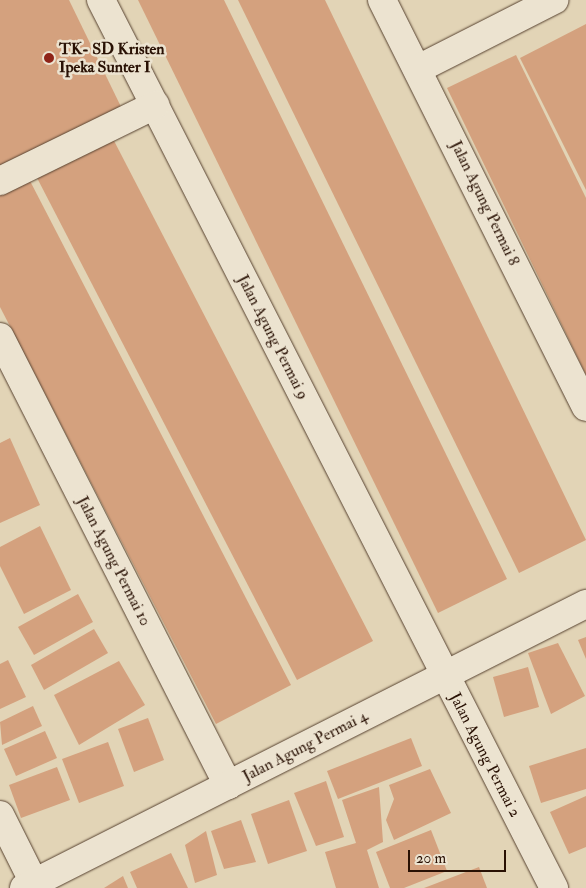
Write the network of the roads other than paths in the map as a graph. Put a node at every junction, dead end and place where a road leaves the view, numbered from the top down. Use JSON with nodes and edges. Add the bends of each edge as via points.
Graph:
{"nodes":[{"id":1,"x":101,"y":0,"type":"edge"},
{"id":2,"x":382,"y":0,"type":"edge"},
{"id":3,"x":554,"y":0,"type":"edge"},
{"id":4,"x":418,"y":69,"type":"junction"},
{"id":5,"x":155,"y":105,"type":"junction"},
{"id":6,"x":0,"y":181,"type":"edge"},
{"id":7,"x":0,"y":337,"type":"edge"},
{"id":8,"x":586,"y":407,"type":"edge"},
{"id":9,"x":586,"y":604,"type":"edge"},
{"id":10,"x":444,"y":676,"type":"junction"},
{"id":11,"x":228,"y":785,"type":"junction"},
{"id":12,"x":0,"y":815,"type":"edge"},
{"id":13,"x":29,"y":885,"type":"edge"},
{"id":14,"x":554,"y":888,"type":"edge"}],
"edges":[{"from":1,"to":5,"type":"street","name":"Jalan Agung Permai 9"},
{"from":2,"to":4,"type":"street","name":"Jalan Agung Permai 8"},
{"from":3,"to":4,"type":"street"},
{"from":4,"to":8,"type":"street","name":"Jalan Agung Permai 8"},
{"from":5,"to":6,"type":"street"},
{"from":5,"to":10,"type":"street","name":"Jalan Agung Permai 9"},
{"from":7,"to":11,"type":"street","name":"Jalan Agung Permai 10"},
{"from":9,"to":10,"type":"street","name":"Jalan Agung Permai 4"},
{"from":10,"to":11,"type":"street","name":"Jalan Agung Permai 4"},
{"from":10,"to":14,"type":"street","name":"Jalan Agung Permai 2"},
{"from":11,"to":13,"type":"street","name":"Jalan Agung Permai 4"},
{"from":12,"to":13,"type":"street"}]}
